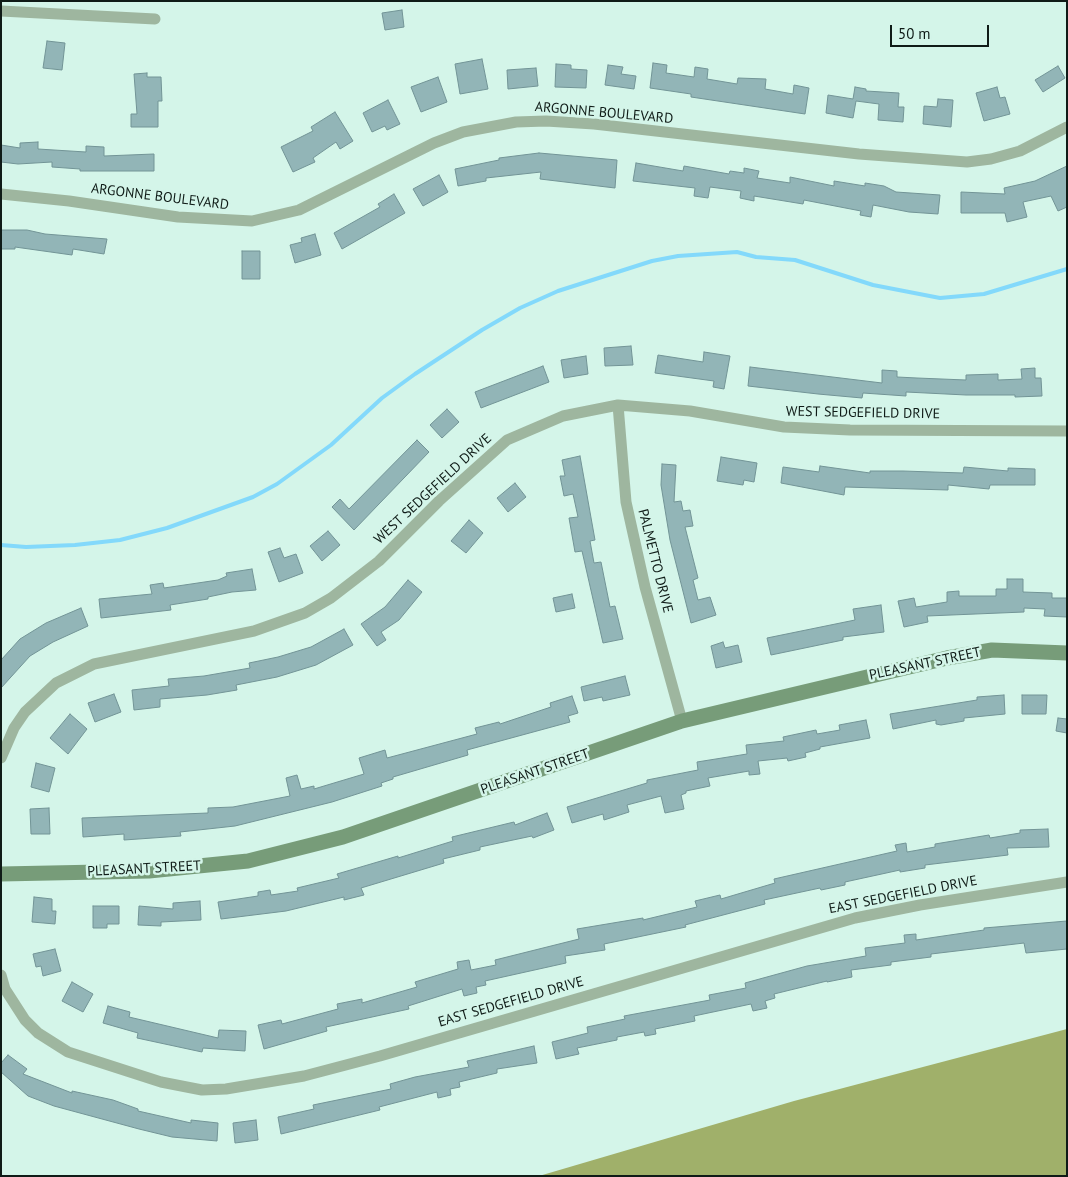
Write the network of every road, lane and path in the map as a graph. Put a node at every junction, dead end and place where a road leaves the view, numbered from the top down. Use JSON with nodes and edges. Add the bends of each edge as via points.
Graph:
{"nodes":[{"id":1,"x":1,"y":11,"type":"edge"},
{"id":2,"x":156,"y":19,"type":"dead end"},
{"id":3,"x":1067,"y":127,"type":"edge"},
{"id":4,"x":1,"y":194,"type":"edge"},
{"id":5,"x":618,"y":405,"type":"junction"},
{"id":6,"x":1067,"y":432,"type":"edge"},
{"id":7,"x":1067,"y":654,"type":"edge"},
{"id":8,"x":682,"y":721,"type":"junction"},
{"id":9,"x":1,"y":758,"type":"edge"},
{"id":10,"x":1,"y":874,"type":"edge"},
{"id":11,"x":1067,"y":882,"type":"edge"},
{"id":12,"x":1,"y":974,"type":"edge"}],
"edges":[{"from":1,"to":2,"type":"street"},
{"from":3,"to":4,"type":"street","name":"ARGONNE BOULEVARD","via":[[1020,151],[966,162],[859,154],[594,124],[516,122],[486,126],[448,137],[299,210],[252,221],[178,218]]},
{"from":5,"to":6,"type":"street","name":"WEST SEDGEFIELD DRIVE","via":[[690,411],[784,427]]},
{"from":5,"to":8,"type":"street","name":"PALMETTO DRIVE","via":[[626,502],[645,587]]},
{"from":5,"to":9,"type":"street","name":"WEST SEDGEFIELD DRIVE","via":[[563,416],[507,440],[379,561],[331,598],[305,613],[254,631],[123,656],[77,670],[56,683],[25,712]]},
{"from":7,"to":8,"type":"street","name":"PLEASANT STREET","via":[[992,650]]},
{"from":8,"to":10,"type":"street","name":"PLEASANT STREET","via":[[343,837],[248,861],[148,871]]},
{"from":11,"to":12,"type":"street","name":"EAST SEDGEFIELD DRIVE","via":[[855,918],[370,1058],[304,1076],[226,1090],[202,1090],[161,1082],[68,1052],[25,1020],[5,989]]}]}
